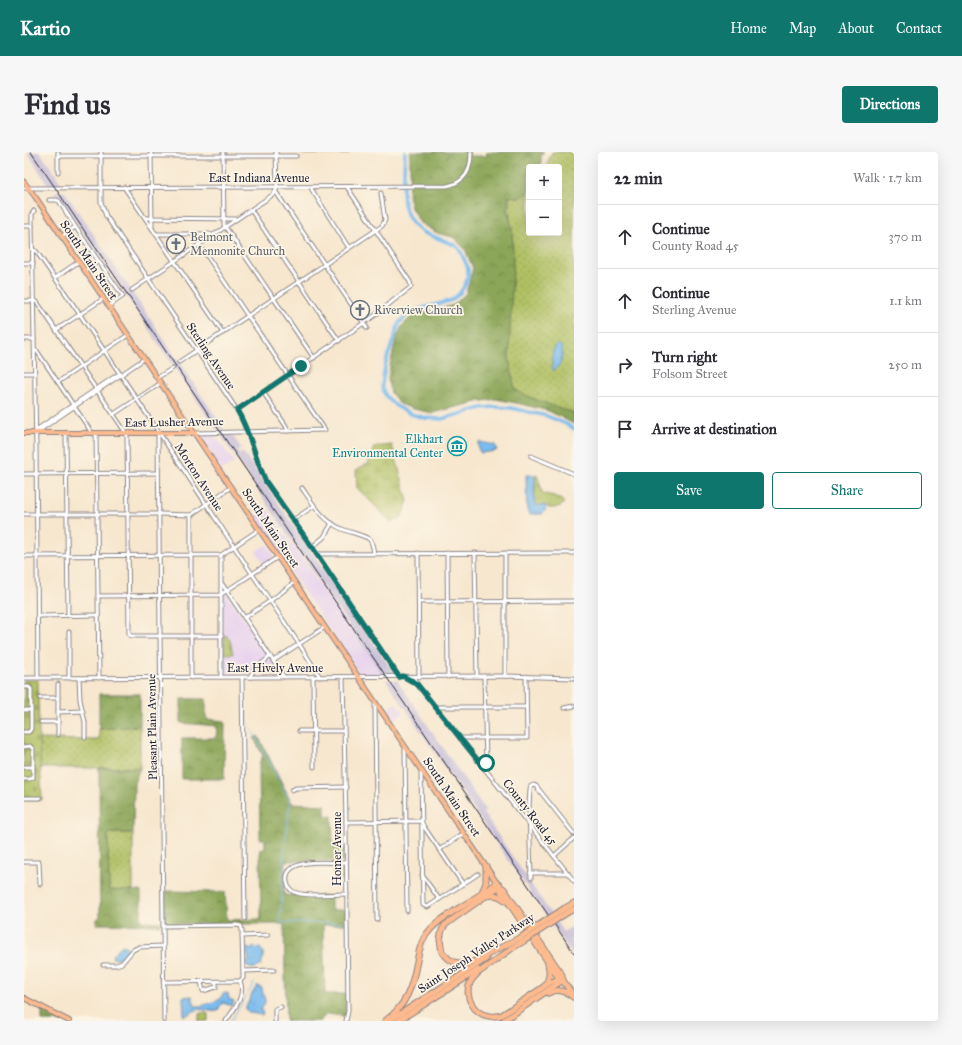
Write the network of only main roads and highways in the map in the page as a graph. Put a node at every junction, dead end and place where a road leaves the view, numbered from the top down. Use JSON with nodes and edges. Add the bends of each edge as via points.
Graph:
{"nodes":[{"id":1,"x":24,"y":182,"type":"edge"},
{"id":2,"x":26,"y":188,"type":"edge"},
{"id":3,"x":24,"y":433,"type":"edge"},
{"id":4,"x":194,"y":433,"type":"junction"},
{"id":5,"x":486,"y":866,"type":"junction"},
{"id":6,"x":498,"y":885,"type":"junction"},
{"id":7,"x":482,"y":896,"type":"junction"},
{"id":8,"x":574,"y":903,"type":"edge"},
{"id":9,"x":510,"y":905,"type":"junction"},
{"id":10,"x":574,"y":909,"type":"edge"},
{"id":11,"x":567,"y":910,"type":"junction"},
{"id":12,"x":522,"y":939,"type":"junction"},
{"id":13,"x":514,"y":947,"type":"junction"},
{"id":14,"x":548,"y":961,"type":"junction"},
{"id":15,"x":562,"y":980,"type":"junction"},
{"id":16,"x":542,"y":988,"type":"junction"},
{"id":17,"x":574,"y":997,"type":"edge"},
{"id":18,"x":24,"y":998,"type":"edge"},
{"id":19,"x":523,"y":1008,"type":"junction"},
{"id":20,"x":68,"y":1021,"type":"edge"},
{"id":21,"x":385,"y":1021,"type":"edge"},
{"id":22,"x":389,"y":1021,"type":"edge"},
{"id":23,"x":398,"y":1021,"type":"edge"},
{"id":24,"x":503,"y":1021,"type":"edge"}],
"edges":[{"from":1,"to":2,"type":"main road","name":"South Main Street"},
{"from":2,"to":4,"type":"main road","name":"South Main Street"},
{"from":3,"to":4,"type":"main road","name":"East Lusher Avenue"},
{"from":4,"to":5,"type":"main road","name":"South Main Street"},
{"from":5,"to":6,"type":"main road","name":"South Main Street"},
{"from":5,"to":7,"type":"highway","via":[[486,883]]},
{"from":6,"to":7,"type":"highway"},
{"from":6,"to":9,"type":"highway","name":"South Main Street"},
{"from":6,"to":15,"type":"highway","name":"South Main Street","via":[[504,889],[562,975]]},
{"from":7,"to":9,"type":"highway","via":[[499,896]]},
{"from":7,"to":12,"type":"highway","via":[[445,925],[440,940],[442,952],[454,962],[468,964]]},
{"from":7,"to":21,"type":"highway","via":[[434,926],[426,935],[421,945],[410,990],[401,1005]]},
{"from":8,"to":11,"type":"highway","name":"Saint Joseph Valley Parkway"},
{"from":9,"to":14,"type":"highway","name":"South Main Street"},
{"from":10,"to":11,"type":"highway","name":"Saint Joseph Valley Parkway"},
{"from":11,"to":12,"type":"highway","name":"Saint Joseph Valley Parkway","bridge":true},
{"from":12,"to":13,"type":"highway","name":"Saint Joseph Valley Parkway"},
{"from":12,"to":22,"type":"highway","name":"Saint Joseph Valley Parkway"},
{"from":13,"to":16,"type":"highway","via":[[473,978],[469,990],[474,1007],[490,1016],[502,1015]]},
{"from":13,"to":23,"type":"highway","name":"Saint Joseph Valley Parkway"},
{"from":14,"to":15,"type":"highway","name":"South Main Street"},
{"from":14,"to":16,"type":"highway","via":[[550,973]]},
{"from":15,"to":16,"type":"highway","via":[[556,980]]},
{"from":15,"to":17,"type":"highway","name":"South Main Street"},
{"from":15,"to":19,"type":"highway"},
{"from":17,"to":19,"type":"highway","via":[[555,990]]},
{"from":18,"to":20,"type":"main road"},
{"from":19,"to":24,"type":"highway"}]}
